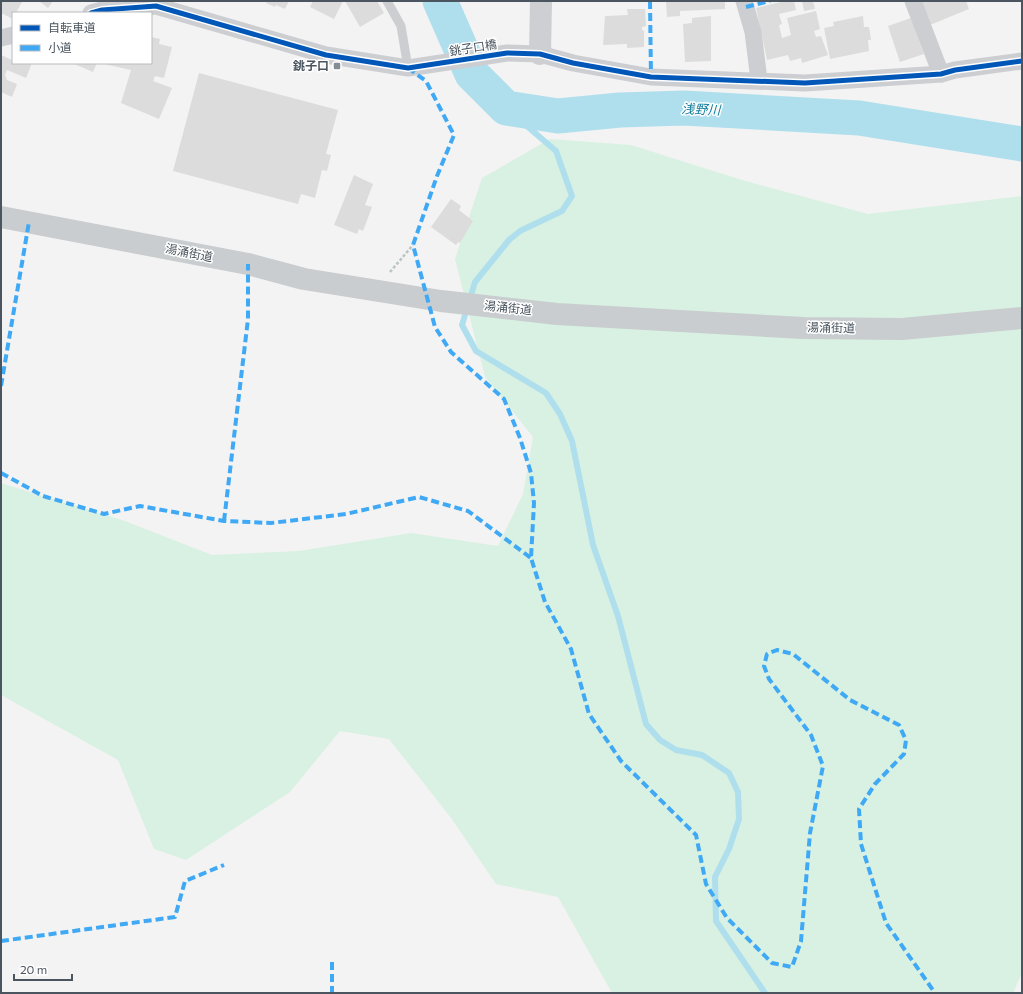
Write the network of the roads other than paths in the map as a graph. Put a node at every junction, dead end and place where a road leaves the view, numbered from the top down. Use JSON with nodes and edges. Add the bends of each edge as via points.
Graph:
{"nodes":[{"id":1,"x":387,"y":1,"type":"edge"},
{"id":2,"x":541,"y":1,"type":"edge"},
{"id":3,"x":744,"y":1,"type":"edge"},
{"id":4,"x":913,"y":1,"type":"edge"},
{"id":5,"x":124,"y":5,"type":"edge"},
{"id":6,"x":95,"y":12,"type":"edge"},
{"id":7,"x":12,"y":35,"type":"edge"},
{"id":8,"x":1,"y":38,"type":"edge"},
{"id":9,"x":540,"y":54,"type":"junction"},
{"id":10,"x":1022,"y":61,"type":"edge"},
{"id":11,"x":408,"y":68,"type":"junction"},
{"id":12,"x":941,"y":74,"type":"junction"},
{"id":13,"x":759,"y":80,"type":"junction"},
{"id":14,"x":1,"y":217,"type":"edge"},
{"id":15,"x":1022,"y":318,"type":"edge"}],
"edges":[{"from":1,"to":11,"type":"lane","via":[[401,26]]},
{"from":2,"to":9,"type":"street"},
{"from":3,"to":13,"type":"street","via":[[753,32]]},
{"from":4,"to":12,"type":"street"},
{"from":5,"to":6,"type":"street","name":"銚子口橋"},
{"from":5,"to":11,"type":"street","name":"銚子口橋","via":[[156,6],[326,54]]},
{"from":7,"to":8,"type":"street"},
{"from":9,"to":11,"type":"street","name":"銚子口橋","via":[[507,52]]},
{"from":9,"to":13,"type":"street","name":"銚子口橋","via":[[573,64],[651,77]]},
{"from":10,"to":12,"type":"street","name":"銚子口橋"},
{"from":12,"to":13,"type":"street","name":"銚子口橋","via":[[805,83]]},
{"from":14,"to":15,"type":"main road","name":"湯涌街道","via":[[248,264],[304,279],[441,301],[557,314],[804,328],[902,329]]}]}
